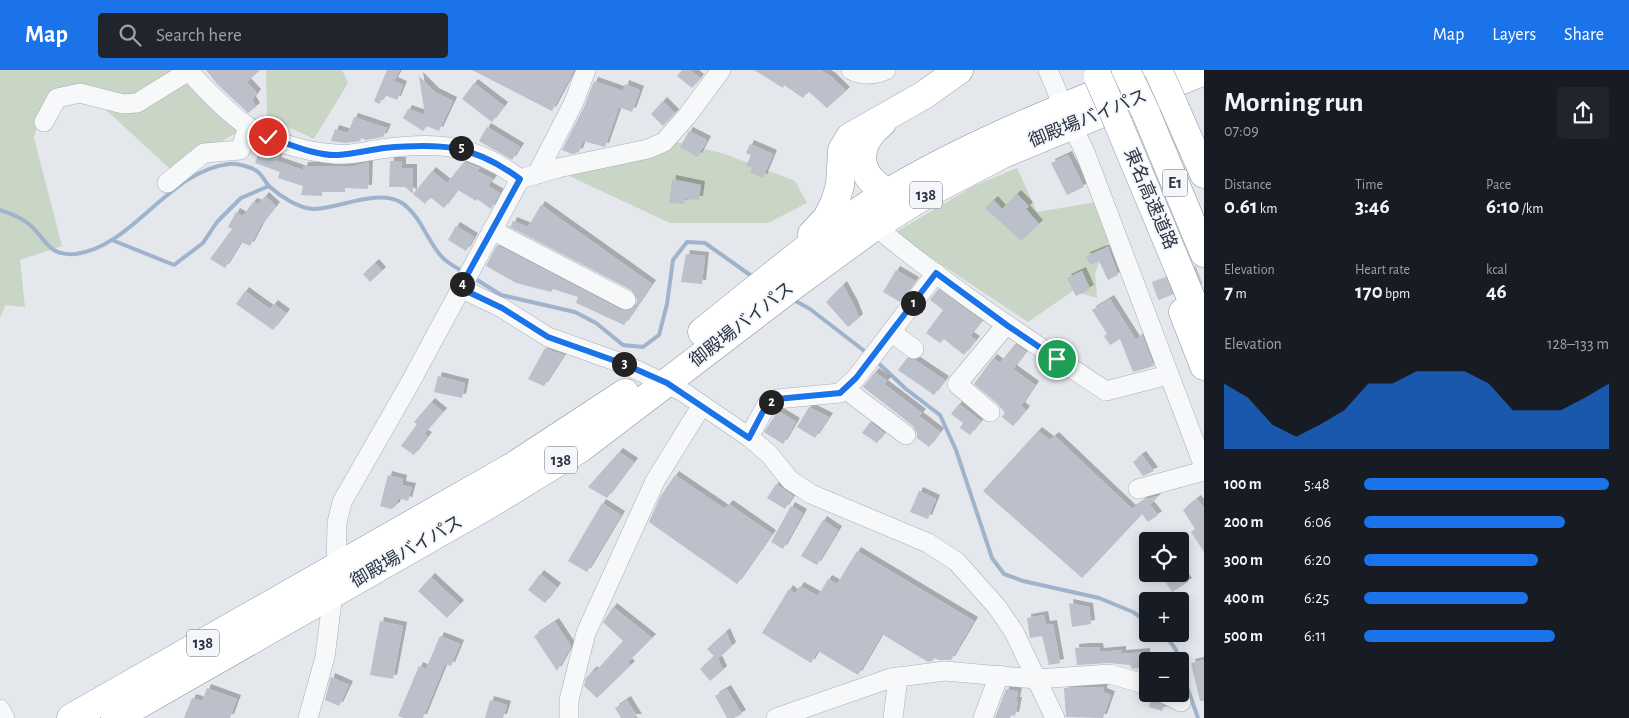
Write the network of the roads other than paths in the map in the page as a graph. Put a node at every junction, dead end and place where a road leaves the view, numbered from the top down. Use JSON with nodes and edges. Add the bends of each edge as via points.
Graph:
{"nodes":[{"id":1,"x":586,"y":70,"type":"edge"},
{"id":2,"x":721,"y":70,"type":"edge"},
{"id":3,"x":851,"y":70,"type":"edge"},
{"id":4,"x":886,"y":70,"type":"edge"},
{"id":5,"x":959,"y":70,"type":"edge"},
{"id":6,"x":1048,"y":70,"type":"edge"},
{"id":7,"x":1126,"y":70,"type":"edge"},
{"id":8,"x":1154,"y":70,"type":"edge"},
{"id":9,"x":1158,"y":70,"type":"edge"},
{"id":10,"x":189,"y":71,"type":"edge"},
{"id":11,"x":1096,"y":74,"type":"edge"},
{"id":12,"x":1200,"y":76,"type":"edge"},
{"id":13,"x":904,"y":106,"type":"junction"},
{"id":14,"x":1068,"y":117,"type":"junction"},
{"id":15,"x":44,"y":122,"type":"dead end"},
{"id":16,"x":248,"y":126,"type":"junction"},
{"id":17,"x":1003,"y":154,"type":"junction"},
{"id":18,"x":1204,"y":174,"type":"edge"},
{"id":19,"x":529,"y":177,"type":"junction"},
{"id":20,"x":167,"y":183,"type":"dead end"},
{"id":21,"x":889,"y":192,"type":"junction"},
{"id":22,"x":1156,"y":210,"type":"junction"},
{"id":23,"x":874,"y":226,"type":"junction"},
{"id":24,"x":492,"y":230,"type":"junction"},
{"id":25,"x":1204,"y":253,"type":"edge"},
{"id":26,"x":936,"y":273,"type":"junction"},
{"id":27,"x":775,"y":287,"type":"junction"},
{"id":28,"x":460,"y":288,"type":"junction"},
{"id":29,"x":626,"y":300,"type":"dead end"},
{"id":30,"x":1006,"y":325,"type":"junction"},
{"id":31,"x":1204,"y":328,"type":"edge"},
{"id":32,"x":891,"y":332,"type":"junction"},
{"id":33,"x":914,"y":349,"type":"dead end"},
{"id":34,"x":1204,"y":366,"type":"edge"},
{"id":35,"x":1168,"y":375,"type":"junction"},
{"id":36,"x":657,"y":379,"type":"junction"},
{"id":37,"x":845,"y":389,"type":"junction"},
{"id":38,"x":702,"y":405,"type":"junction"},
{"id":39,"x":990,"y":412,"type":"dead end"},
{"id":40,"x":906,"y":435,"type":"dead end"},
{"id":41,"x":749,"y":438,"type":"junction"},
{"id":42,"x":1204,"y":466,"type":"edge"},
{"id":43,"x":1204,"y":471,"type":"edge"},
{"id":44,"x":1138,"y":489,"type":"dead end"},
{"id":45,"x":334,"y":582,"type":"junction"},
{"id":46,"x":999,"y":675,"type":"junction"},
{"id":47,"x":898,"y":677,"type":"junction"},
{"id":48,"x":1036,"y":679,"type":"junction"},
{"id":49,"x":1139,"y":682,"type":"edge"},
{"id":50,"x":0,"y":709,"type":"edge"},
{"id":51,"x":824,"y":710,"type":"edge"},
{"id":52,"x":134,"y":714,"type":"edge"},
{"id":53,"x":5,"y":718,"type":"edge"},
{"id":54,"x":71,"y":718,"type":"edge"},
{"id":55,"x":308,"y":718,"type":"edge"},
{"id":56,"x":569,"y":718,"type":"edge"},
{"id":57,"x":776,"y":718,"type":"edge"},
{"id":58,"x":892,"y":718,"type":"edge"},
{"id":59,"x":983,"y":718,"type":"edge"},
{"id":60,"x":1055,"y":718,"type":"edge"}],
"edges":[{"from":1,"to":19,"type":"street","via":[[574,102]]},
{"from":2,"to":19,"type":"street","via":[[664,142],[648,149]]},
{"from":3,"to":4,"type":"street","via":[[864,75]]},
{"from":5,"to":13,"type":"highway"},
{"from":6,"to":14,"type":"street"},
{"from":7,"to":25,"type":"highway","name":"東名高速道路","number":"E1","bridge":true},
{"from":8,"to":14,"type":"highway","name":"御殿場バイパス","number":"138"},
{"from":9,"to":18,"type":"highway","bridge":true},
{"from":10,"to":15,"type":"street","via":[[136,102],[123,104],[80,93],[57,98]]},
{"from":10,"to":16,"type":"street"},
{"from":11,"to":22,"type":"highway","name":"東名高速道路","number":"E1","bridge":true},
{"from":12,"to":14,"type":"highway","name":"御殿場バイパス","number":"138"},
{"from":13,"to":21,"type":"highway","via":[[873,131],[862,150],[865,172]]},
{"from":13,"to":27,"type":"highway","via":[[856,132],[845,143],[840,159],[838,193],[832,210]]},
{"from":14,"to":17,"type":"highway","name":"御殿場バイパス","number":"138"},
{"from":14,"to":21,"type":"highway","name":"御殿場バイパス","number":"138","via":[[978,143]]},
{"from":14,"to":35,"type":"street","via":[[1148,294]]},
{"from":16,"to":19,"type":"street","via":[[268,137],[304,149],[337,155],[437,144],[469,150]]},
{"from":16,"to":20,"type":"street","via":[[240,150],[204,153]]},
{"from":17,"to":21,"type":"highway","via":[[954,170],[910,193]]},
{"from":17,"to":23,"type":"highway","name":"御殿場バイパス","number":"138"},
{"from":19,"to":24,"type":"street"},
{"from":21,"to":27,"type":"highway","name":"御殿場バイパス","number":"138","via":[[841,224]]},
{"from":22,"to":31,"type":"highway","name":"東名高速道路","number":"E1"},
{"from":22,"to":34,"type":"highway","via":[[1155,239]]},
{"from":23,"to":26,"type":"street"},
{"from":23,"to":27,"type":"highway","name":"御殿場バイパス","number":"138"},
{"from":24,"to":28,"type":"street"},
{"from":24,"to":29,"type":"street"},
{"from":26,"to":30,"type":"street"},
{"from":26,"to":32,"type":"street"},
{"from":27,"to":36,"type":"highway","name":"御殿場バイパス","number":"138"},
{"from":28,"to":36,"type":"street","via":[[502,308],[548,337]]},
{"from":28,"to":45,"type":"street","via":[[342,502],[337,523]]},
{"from":30,"to":35,"type":"street","via":[[1106,391]]},
{"from":30,"to":39,"type":"street","via":[[957,384]]},
{"from":32,"to":33,"type":"street"},
{"from":32,"to":37,"type":"street"},
{"from":35,"to":42,"type":"street"},
{"from":36,"to":38,"type":"street"},
{"from":36,"to":45,"type":"highway","name":"御殿場バイパス","number":"138","via":[[580,448],[493,502]]},
{"from":37,"to":40,"type":"street"},
{"from":37,"to":41,"type":"street","via":[[840,393],[777,399],[767,404]]},
{"from":38,"to":41,"type":"street"},
{"from":38,"to":56,"type":"street","via":[[655,481],[586,633],[569,700]]},
{"from":41,"to":48,"type":"street","via":[[769,454],[790,480],[811,494],[928,543],[957,562],[1014,632]]},
{"from":43,"to":44,"type":"street"},
{"from":45,"to":52,"type":"highway","name":"御殿場バイパス","number":"138"},
{"from":45,"to":54,"type":"highway","name":"御殿場バイパス","number":"138"},
{"from":45,"to":55,"type":"street","via":[[325,657]]},
{"from":46,"to":47,"type":"street","via":[[945,671]]},
{"from":46,"to":48,"type":"street"},
{"from":46,"to":59,"type":"street"},
{"from":47,"to":51,"type":"street"},
{"from":47,"to":58,"type":"street"},
{"from":48,"to":49,"type":"street","via":[[1110,674]]},
{"from":48,"to":60,"type":"street"},
{"from":50,"to":53,"type":"street"},
{"from":51,"to":57,"type":"street"}]}
